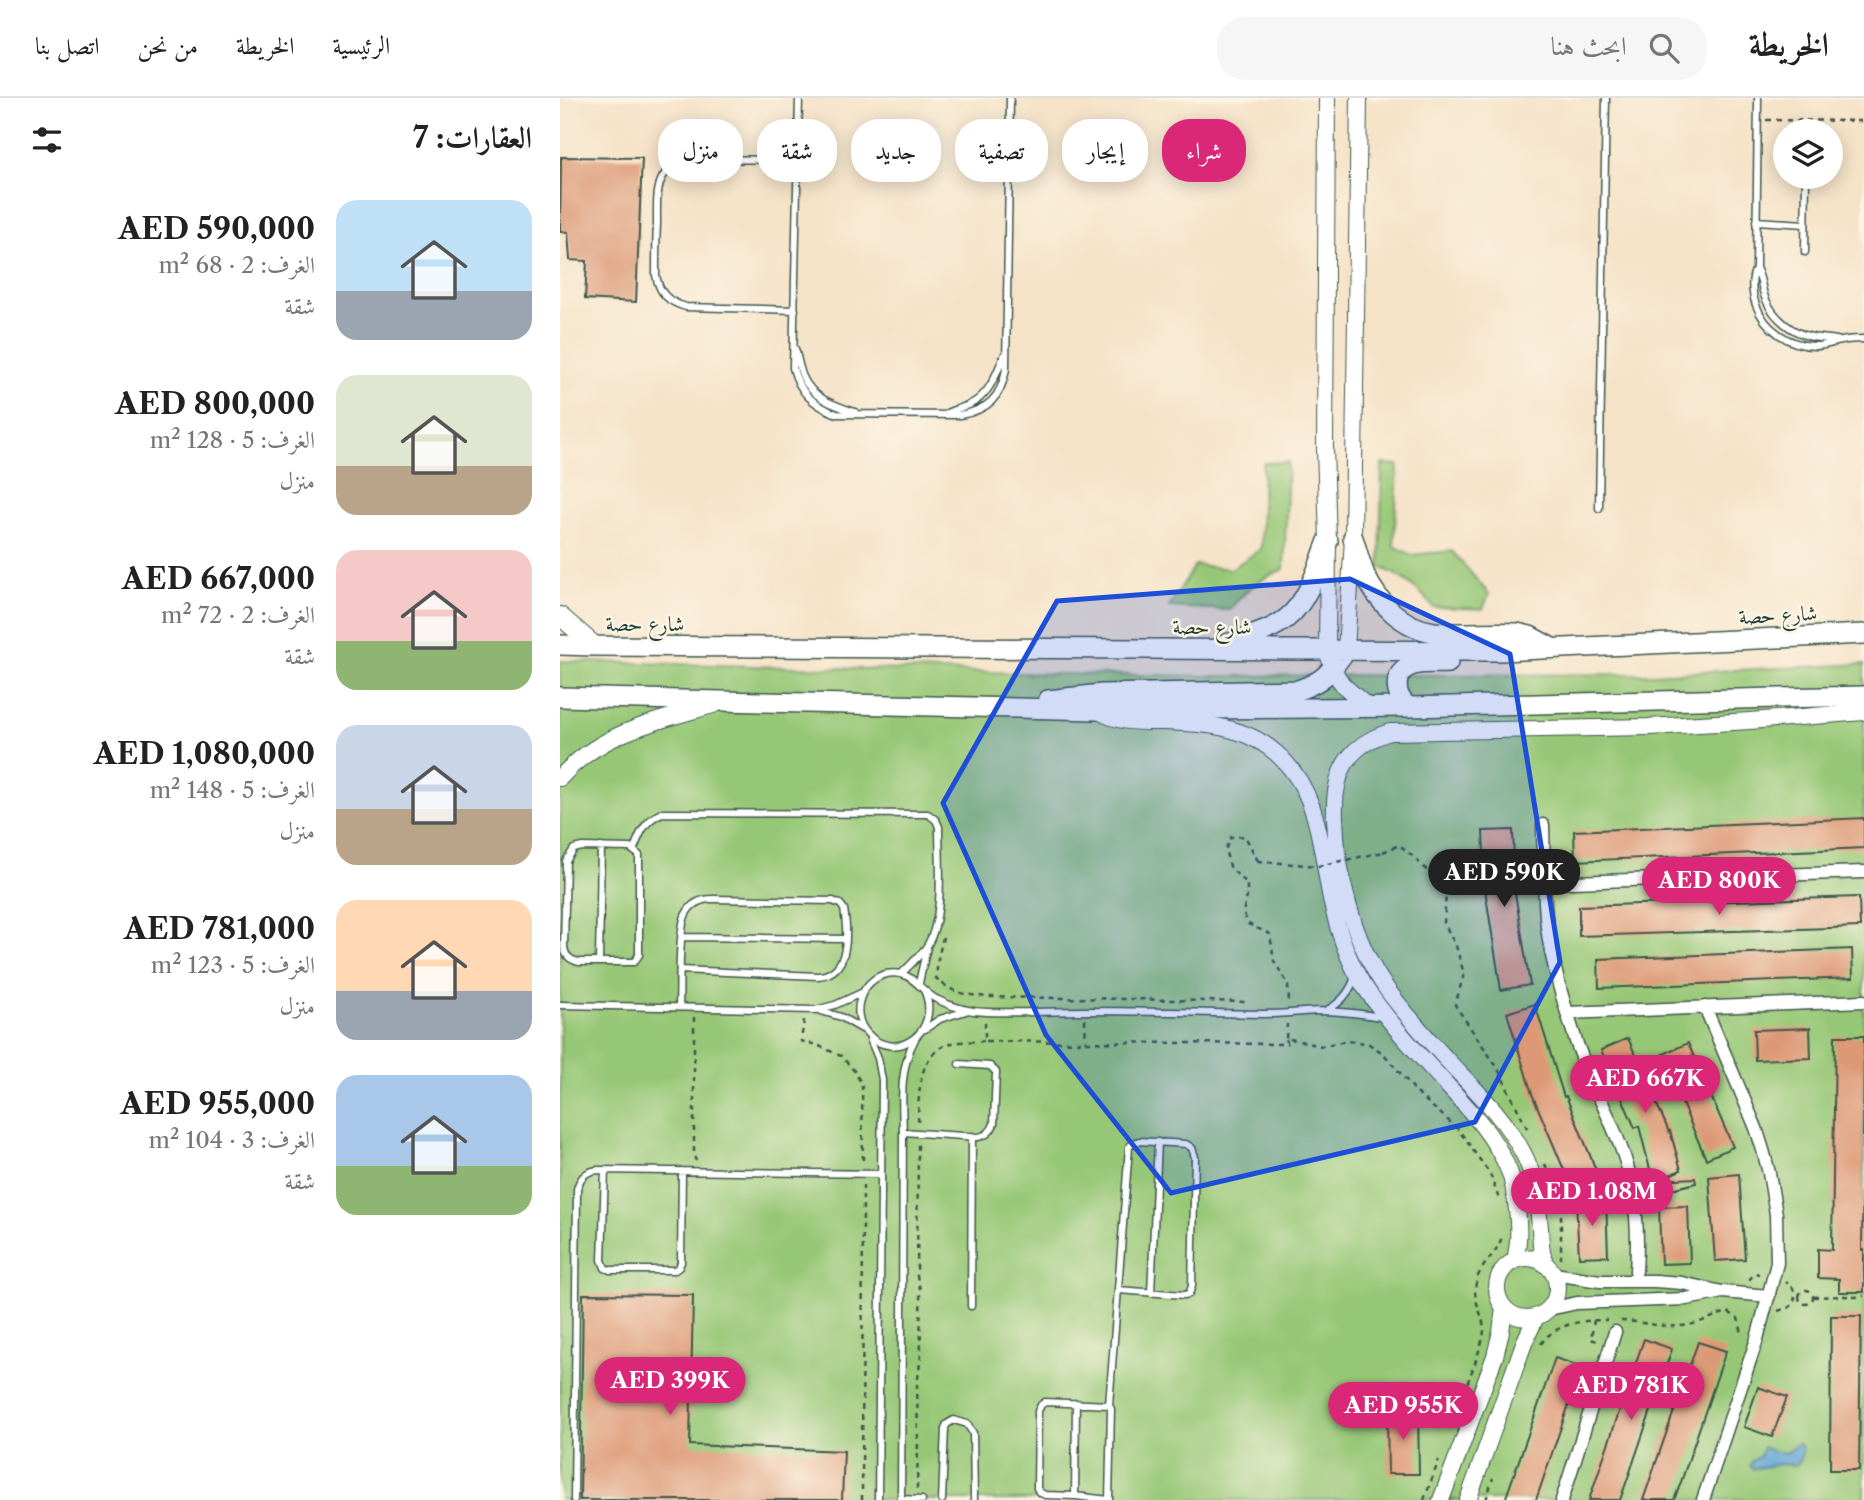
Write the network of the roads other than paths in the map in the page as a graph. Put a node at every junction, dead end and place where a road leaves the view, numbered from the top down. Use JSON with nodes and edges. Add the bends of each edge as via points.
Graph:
{"nodes":[{"id":1,"x":799,"y":98,"type":"edge"},
{"id":2,"x":1010,"y":98,"type":"edge"},
{"id":3,"x":1327,"y":98,"type":"edge"},
{"id":4,"x":1359,"y":98,"type":"edge"},
{"id":5,"x":1606,"y":98,"type":"edge"},
{"id":6,"x":1758,"y":98,"type":"edge"},
{"id":7,"x":799,"y":119,"type":"edge"},
{"id":8,"x":757,"y":160,"type":"edge"},
{"id":9,"x":798,"y":182,"type":"edge"},
{"id":10,"x":1806,"y":189,"type":"edge"},
{"id":11,"x":1756,"y":222,"type":"junction"},
{"id":12,"x":1805,"y":224,"type":"junction"},
{"id":13,"x":1805,"y":251,"type":"dead end"},
{"id":14,"x":1756,"y":268,"type":"junction"},
{"id":15,"x":795,"y":310,"type":"junction"},
{"id":16,"x":1864,"y":339,"type":"edge"},
{"id":17,"x":1840,"y":341,"type":"junction"},
{"id":18,"x":1600,"y":508,"type":"dead end"},
{"id":19,"x":1353,"y":538,"type":"junction"},
{"id":20,"x":1328,"y":541,"type":"junction"},
{"id":21,"x":560,"y":616,"type":"edge"},
{"id":22,"x":1864,"y":634,"type":"edge"},
{"id":23,"x":560,"y":645,"type":"edge"},
{"id":24,"x":595,"y":646,"type":"junction"},
{"id":25,"x":1553,"y":648,"type":"junction"},
{"id":26,"x":1211,"y":650,"type":"junction"},
{"id":27,"x":1501,"y":651,"type":"junction"},
{"id":28,"x":1335,"y":656,"type":"junction"},
{"id":29,"x":1864,"y":696,"type":"edge"},
{"id":30,"x":560,"y":697,"type":"edge"},
{"id":31,"x":723,"y":702,"type":"junction"},
{"id":32,"x":1409,"y":707,"type":"junction"},
{"id":33,"x":1009,"y":708,"type":"junction"},
{"id":34,"x":1369,"y":708,"type":"junction"},
{"id":35,"x":1097,"y":710,"type":"junction"},
{"id":36,"x":1864,"y":712,"type":"edge"},
{"id":37,"x":560,"y":778,"type":"edge"},
{"id":38,"x":1543,"y":825,"type":"dead end"},
{"id":39,"x":601,"y":847,"type":"junction"},
{"id":40,"x":634,"y":849,"type":"junction"},
{"id":41,"x":1864,"y":872,"type":"edge"},
{"id":42,"x":1544,"y":883,"type":"junction"},
{"id":43,"x":682,"y":937,"type":"junction"},
{"id":44,"x":845,"y":939,"type":"junction"},
{"id":45,"x":927,"y":945,"type":"junction"},
{"id":46,"x":564,"y":958,"type":"edge"},
{"id":47,"x":599,"y":962,"type":"junction"},
{"id":48,"x":680,"y":970,"type":"junction"},
{"id":49,"x":1356,"y":972,"type":"junction"},
{"id":50,"x":901,"y":974,"type":"junction"},
{"id":51,"x":919,"y":983,"type":"junction"},
{"id":52,"x":924,"y":990,"type":"junction"},
{"id":53,"x":863,"y":992,"type":"junction"},
{"id":54,"x":1864,"y":1002,"type":"edge"},
{"id":55,"x":560,"y":1005,"type":"edge"},
{"id":56,"x":679,"y":1007,"type":"junction"},
{"id":57,"x":1705,"y":1007,"type":"junction"},
{"id":58,"x":816,"y":1010,"type":"junction"},
{"id":59,"x":968,"y":1010,"type":"junction"},
{"id":60,"x":1325,"y":1011,"type":"junction"},
{"id":61,"x":1568,"y":1013,"type":"junction"},
{"id":62,"x":1388,"y":1019,"type":"junction"},
{"id":63,"x":866,"y":1032,"type":"junction"},
{"id":64,"x":918,"y":1035,"type":"junction"},
{"id":65,"x":959,"y":1065,"type":"dead end"},
{"id":66,"x":903,"y":1132,"type":"junction"},
{"id":67,"x":972,"y":1136,"type":"junction"},
{"id":68,"x":1158,"y":1142,"type":"junction"},
{"id":69,"x":606,"y":1170,"type":"junction"},
{"id":70,"x":682,"y":1171,"type":"junction"},
{"id":71,"x":881,"y":1174,"type":"junction"},
{"id":72,"x":1515,"y":1260,"type":"junction"},
{"id":73,"x":1550,"y":1269,"type":"junction"},
{"id":74,"x":1636,"y":1271,"type":"dead end"},
{"id":75,"x":1625,"y":1280,"type":"junction"},
{"id":76,"x":1655,"y":1280,"type":"junction"},
{"id":77,"x":1118,"y":1290,"type":"junction"},
{"id":78,"x":1722,"y":1292,"type":"junction"},
{"id":79,"x":1151,"y":1293,"type":"junction"},
{"id":80,"x":1769,"y":1296,"type":"junction"},
{"id":81,"x":1624,"y":1301,"type":"junction"},
{"id":82,"x":1654,"y":1301,"type":"junction"},
{"id":83,"x":971,"y":1306,"type":"dead end"},
{"id":84,"x":1504,"y":1308,"type":"junction"},
{"id":85,"x":1542,"y":1313,"type":"junction"},
{"id":86,"x":1615,"y":1332,"type":"dead end"},
{"id":87,"x":1076,"y":1403,"type":"junction"},
{"id":88,"x":1109,"y":1405,"type":"junction"},
{"id":89,"x":1075,"y":1496,"type":"junction"},
{"id":90,"x":574,"y":1500,"type":"edge"},
{"id":91,"x":878,"y":1500,"type":"edge"},
{"id":92,"x":901,"y":1500,"type":"edge"},
{"id":93,"x":919,"y":1500,"type":"edge"},
{"id":94,"x":942,"y":1500,"type":"edge"},
{"id":95,"x":974,"y":1500,"type":"edge"},
{"id":96,"x":1109,"y":1500,"type":"edge"},
{"id":97,"x":1441,"y":1500,"type":"edge"},
{"id":98,"x":1468,"y":1500,"type":"edge"},
{"id":99,"x":1562,"y":1500,"type":"edge"},
{"id":100,"x":1703,"y":1500,"type":"edge"}],
"edges":[{"from":1,"to":7,"type":"lane"},
{"from":2,"to":15,"type":"lane","via":[[1006,353],[985,393],[944,414],[857,413],[828,403],[804,378],[794,347]]},
{"from":3,"to":20,"type":"street"},
{"from":4,"to":19,"type":"street"},
{"from":5,"to":18,"type":"lane"},
{"from":6,"to":11,"type":"lane"},
{"from":8,"to":15,"type":"lane","via":[[691,159],[665,172],[657,191],[658,284],[669,300],[686,307]]},
{"from":9,"to":15,"type":"lane"},
{"from":10,"to":12,"type":"lane"},
{"from":11,"to":12,"type":"lane"},
{"from":11,"to":14,"type":"lane"},
{"from":12,"to":13,"type":"lane"},
{"from":14,"to":17,"type":"lane","via":[[1766,299],[1782,322],[1807,336]]},
{"from":14,"to":17,"type":"lane","via":[[1752,280],[1755,301],[1771,328],[1807,346]]},
{"from":16,"to":17,"type":"lane"},
{"from":19,"to":25,"type":"main road","via":[[1374,591],[1401,620],[1434,632],[1517,633]]},
{"from":19,"to":28,"type":"street"},
{"from":20,"to":26,"type":"main road","via":[[1306,594],[1287,618]]},
{"from":20,"to":28,"type":"street"},
{"from":21,"to":24,"type":"main road"},
{"from":22,"to":25,"type":"main road","name":"شارع حصة"},
{"from":23,"to":24,"type":"main road","name":"شارع حصة"},
{"from":24,"to":26,"type":"main road","name":"شارع حصة"},
{"from":25,"to":27,"type":"main road","name":"شارع حصة"},
{"from":26,"to":28,"type":"main road","name":"شارع حصة"},
{"from":27,"to":28,"type":"main road","name":"شارع حصة"},
{"from":27,"to":32,"type":"main road","via":[[1481,662],[1405,668],[1396,684],[1399,698]]},
{"from":28,"to":33,"type":"main road","via":[[1326,676],[1298,690],[1102,694]]},
{"from":28,"to":34,"type":"street","via":[[1344,686]]},
{"from":29,"to":32,"type":"main road"},
{"from":30,"to":31,"type":"main road"},
{"from":31,"to":33,"type":"main road"},
{"from":31,"to":37,"type":"street","via":[[619,734],[579,759]]},
{"from":32,"to":34,"type":"main road"},
{"from":33,"to":35,"type":"main road"},
{"from":34,"to":35,"type":"main road"},
{"from":35,"to":49,"type":"street","via":[[1123,721],[1197,724],[1236,731],[1285,762],[1314,809],[1336,918]]},
{"from":36,"to":73,"type":"street","via":[[1649,727],[1390,732],[1368,740],[1344,765],[1335,788],[1335,830],[1344,886],[1361,941],[1385,988],[1500,1118],[1522,1151],[1531,1169],[1541,1250]]},
{"from":38,"to":42,"type":"street"},
{"from":39,"to":40,"type":"lane"},
{"from":39,"to":46,"type":"lane","via":[[578,848],[565,861]]},
{"from":39,"to":47,"type":"lane"},
{"from":40,"to":45,"type":"lane","via":[[644,826],[663,813],[928,814],[939,827],[939,896]]},
{"from":40,"to":47,"type":"lane","via":[[641,859],[639,955],[630,963]]},
{"from":41,"to":42,"type":"street"},
{"from":42,"to":61,"type":"street","via":[[1547,928]]},
{"from":43,"to":44,"type":"lane"},
{"from":43,"to":44,"type":"lane","via":[[688,911],[699,901],[713,899],[837,902],[845,913]]},
{"from":43,"to":48,"type":"lane"},
{"from":44,"to":48,"type":"lane","via":[[840,965],[824,976]]},
{"from":45,"to":50,"type":"lane"},
{"from":45,"to":51,"type":"lane"},
{"from":46,"to":47,"type":"lane"},
{"from":48,"to":56,"type":"lane"},
{"from":49,"to":60,"type":"lane","via":[[1346,996]]},
{"from":49,"to":62,"type":"street"},
{"from":50,"to":51,"type":"lane"},
{"from":50,"to":53,"type":"lane","via":[[879,976]]},
{"from":51,"to":52,"type":"lane"},
{"from":52,"to":59,"type":"lane","via":[[941,1002]]},
{"from":52,"to":64,"type":"lane","via":[[930,1007]]},
{"from":53,"to":58,"type":"lane"},
{"from":53,"to":63,"type":"lane","via":[[858,1015]]},
{"from":54,"to":57,"type":"street"},
{"from":55,"to":56,"type":"lane"},
{"from":56,"to":58,"type":"lane"},
{"from":57,"to":61,"type":"street"},
{"from":57,"to":80,"type":"street","via":[[1756,1128],[1769,1173],[1777,1263]]},
{"from":58,"to":63,"type":"lane","via":[[841,1017]]},
{"from":59,"to":60,"type":"lane"},
{"from":59,"to":64,"type":"lane","via":[[940,1019]]},
{"from":60,"to":62,"type":"lane"},
{"from":61,"to":74,"type":"street","via":[[1627,1164],[1637,1227]]},
{"from":62,"to":72,"type":"street","via":[[1463,1102],[1500,1152],[1510,1173],[1518,1216]]},
{"from":63,"to":64,"type":"lane","via":[[890,1045]]},
{"from":63,"to":71,"type":"lane","via":[[875,1047],[882,1080]]},
{"from":64,"to":66,"type":"lane","via":[[903,1070]]},
{"from":65,"to":67,"type":"lane","via":[[990,1066],[996,1072],[993,1127],[985,1135]]},
{"from":66,"to":67,"type":"lane"},
{"from":66,"to":92,"type":"lane"},
{"from":67,"to":83,"type":"lane"},
{"from":68,"to":77,"type":"lane","via":[[1139,1141],[1129,1147]]},
{"from":68,"to":79,"type":"lane"},
{"from":68,"to":79,"type":"lane","via":[[1186,1144],[1195,1157],[1192,1286],[1184,1295]]},
{"from":69,"to":70,"type":"lane"},
{"from":69,"to":70,"type":"lane","via":[[602,1260],[610,1270],[679,1267]]},
{"from":69,"to":90,"type":"lane","via":[[588,1172],[577,1189]]},
{"from":70,"to":71,"type":"lane"},
{"from":71,"to":91,"type":"lane"},
{"from":72,"to":73,"type":"street","via":[[1541,1260]]},
{"from":72,"to":84,"type":"street","via":[[1497,1281]]},
{"from":73,"to":75,"type":"street","via":[[1600,1281]]},
{"from":73,"to":85,"type":"street","via":[[1557,1293]]},
{"from":75,"to":76,"type":"street"},
{"from":75,"to":81,"type":"street"},
{"from":76,"to":78,"type":"street"},
{"from":76,"to":82,"type":"street"},
{"from":77,"to":79,"type":"lane"},
{"from":77,"to":88,"type":"lane"},
{"from":78,"to":80,"type":"street"},
{"from":78,"to":82,"type":"street"},
{"from":80,"to":100,"type":"street"},
{"from":81,"to":82,"type":"street"},
{"from":81,"to":85,"type":"street","via":[[1577,1303]]},
{"from":84,"to":85,"type":"street","via":[[1522,1318]]},
{"from":84,"to":97,"type":"street","via":[[1495,1356]]},
{"from":85,"to":98,"type":"street","via":[[1524,1343]]},
{"from":86,"to":99,"type":"street"},
{"from":87,"to":88,"type":"lane"},
{"from":87,"to":89,"type":"lane"},
{"from":87,"to":89,"type":"lane","via":[[1045,1402],[1038,1411],[1037,1488],[1045,1495]]},
{"from":88,"to":96,"type":"lane"},
{"from":89,"to":96,"type":"lane"},
{"from":92,"to":93,"type":"lane"},
{"from":94,"to":95,"type":"lane","via":[[945,1428],[954,1420],[967,1424],[973,1433]]}]}
